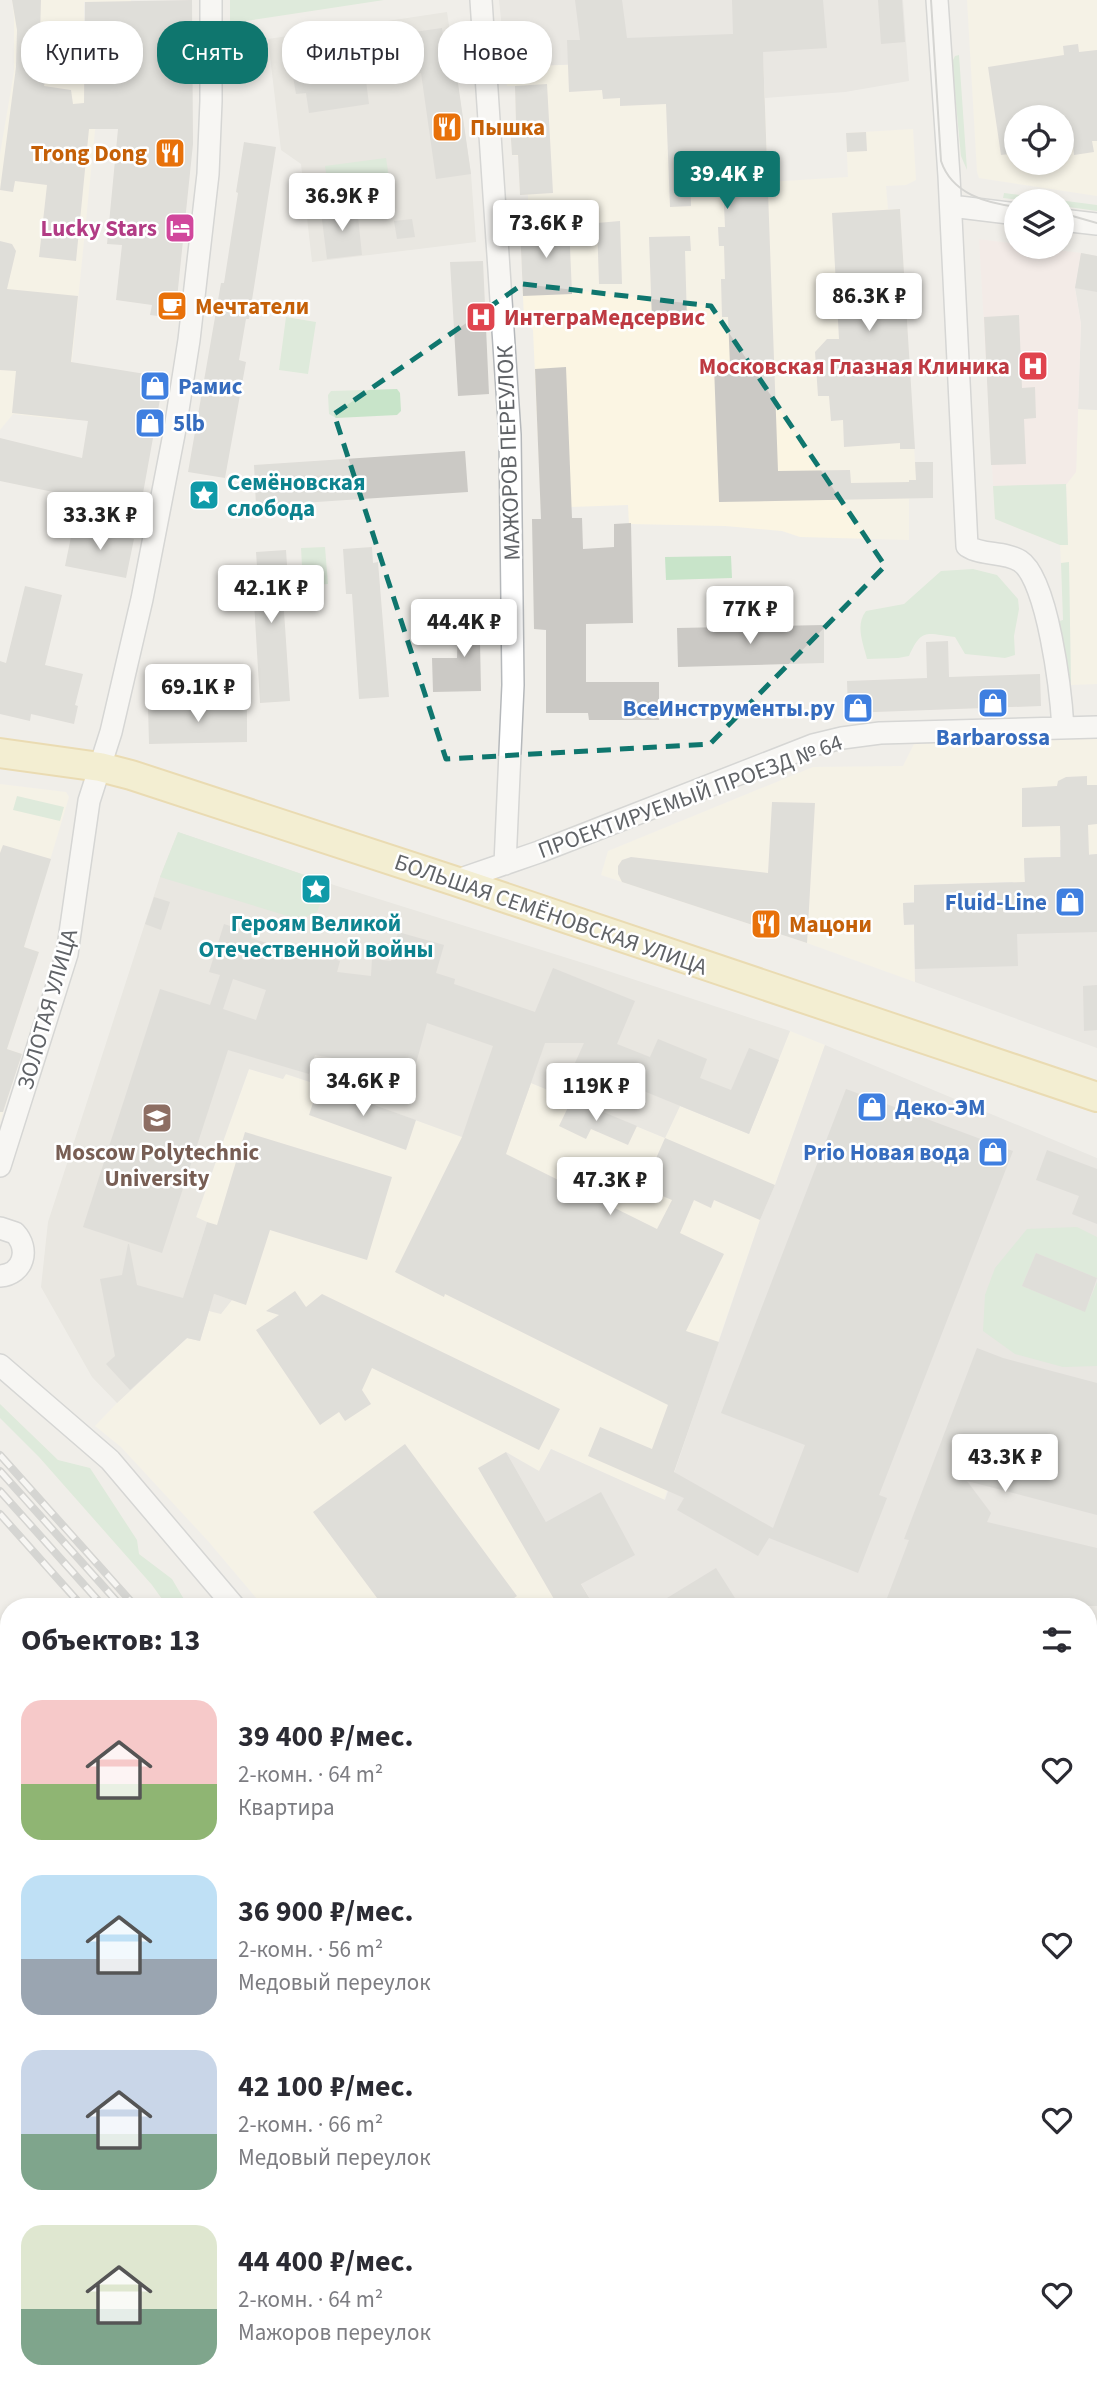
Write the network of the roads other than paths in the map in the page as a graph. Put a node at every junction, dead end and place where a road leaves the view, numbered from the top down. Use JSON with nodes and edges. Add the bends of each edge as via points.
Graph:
{"nodes":[{"id":1,"x":211,"y":0,"type":"edge"},
{"id":2,"x":481,"y":0,"type":"edge"},
{"id":3,"x":937,"y":0,"type":"edge"},
{"id":4,"x":951,"y":206,"type":"junction"},
{"id":5,"x":1004,"y":212,"type":"edge"},
{"id":6,"x":1074,"y":221,"type":"edge"},
{"id":7,"x":1097,"y":224,"type":"edge"},
{"id":8,"x":1097,"y":727,"type":"edge"},
{"id":9,"x":1063,"y":728,"type":"junction"},
{"id":10,"x":0,"y":753,"type":"edge"},
{"id":11,"x":100,"y":767,"type":"junction"},
{"id":12,"x":505,"y":864,"type":"junction"},
{"id":13,"x":455,"y":881,"type":"junction"},
{"id":14,"x":1097,"y":1097,"type":"edge"},
{"id":15,"x":0,"y":1166,"type":"edge"},
{"id":16,"x":0,"y":1228,"type":"edge"},
{"id":17,"x":0,"y":1276,"type":"edge"},
{"id":18,"x":0,"y":1365,"type":"edge"},
{"id":19,"x":227,"y":1598,"type":"edge"}],
"edges":[{"from":1,"to":11,"type":"street","name":"ЗОЛОТАЯ УЛИЦА","via":[[208,174],[189,340],[143,594]]},
{"from":2,"to":12,"type":"street","name":"МАЖОРОВ ПЕРЕУЛОК","via":[[510,435],[513,674]]},
{"from":3,"to":4,"type":"street"},
{"from":4,"to":5,"type":"street"},
{"from":4,"to":9,"type":"street","via":[[967,546],[1019,560],[1031,571],[1056,666]]},
{"from":6,"to":7,"type":"street"},
{"from":8,"to":9,"type":"street","name":"ПРОЕКТИРУЕМЫЙ ПРОЕЗД № 64"},
{"from":9,"to":12,"type":"street","name":"ПРОЕКТИРУЕМЫЙ ПРОЕЗД № 64","via":[[842,737]]},
{"from":10,"to":11,"type":"main road","name":"БОЛЬШАЯ СЕМЁНОВСКАЯ УЛИЦА"},
{"from":11,"to":13,"type":"main road","name":"БОЛЬШАЯ СЕМЁНОВСКАЯ УЛИЦА"},
{"from":11,"to":15,"type":"street","name":"ЗОЛОТАЯ УЛИЦА","via":[[87,811],[67,954]]},
{"from":12,"to":13,"type":"street","name":"ПРОЕКТИРУЕМЫЙ ПРОЕЗД № 64"},
{"from":13,"to":14,"type":"main road","name":"БОЛЬШАЯ СЕМЁНОВСКАЯ УЛИЦА"},
{"from":16,"to":17,"type":"street","via":[[15,1233],[24,1248],[20,1266]]},
{"from":18,"to":19,"type":"street","via":[[110,1460]]}]}
